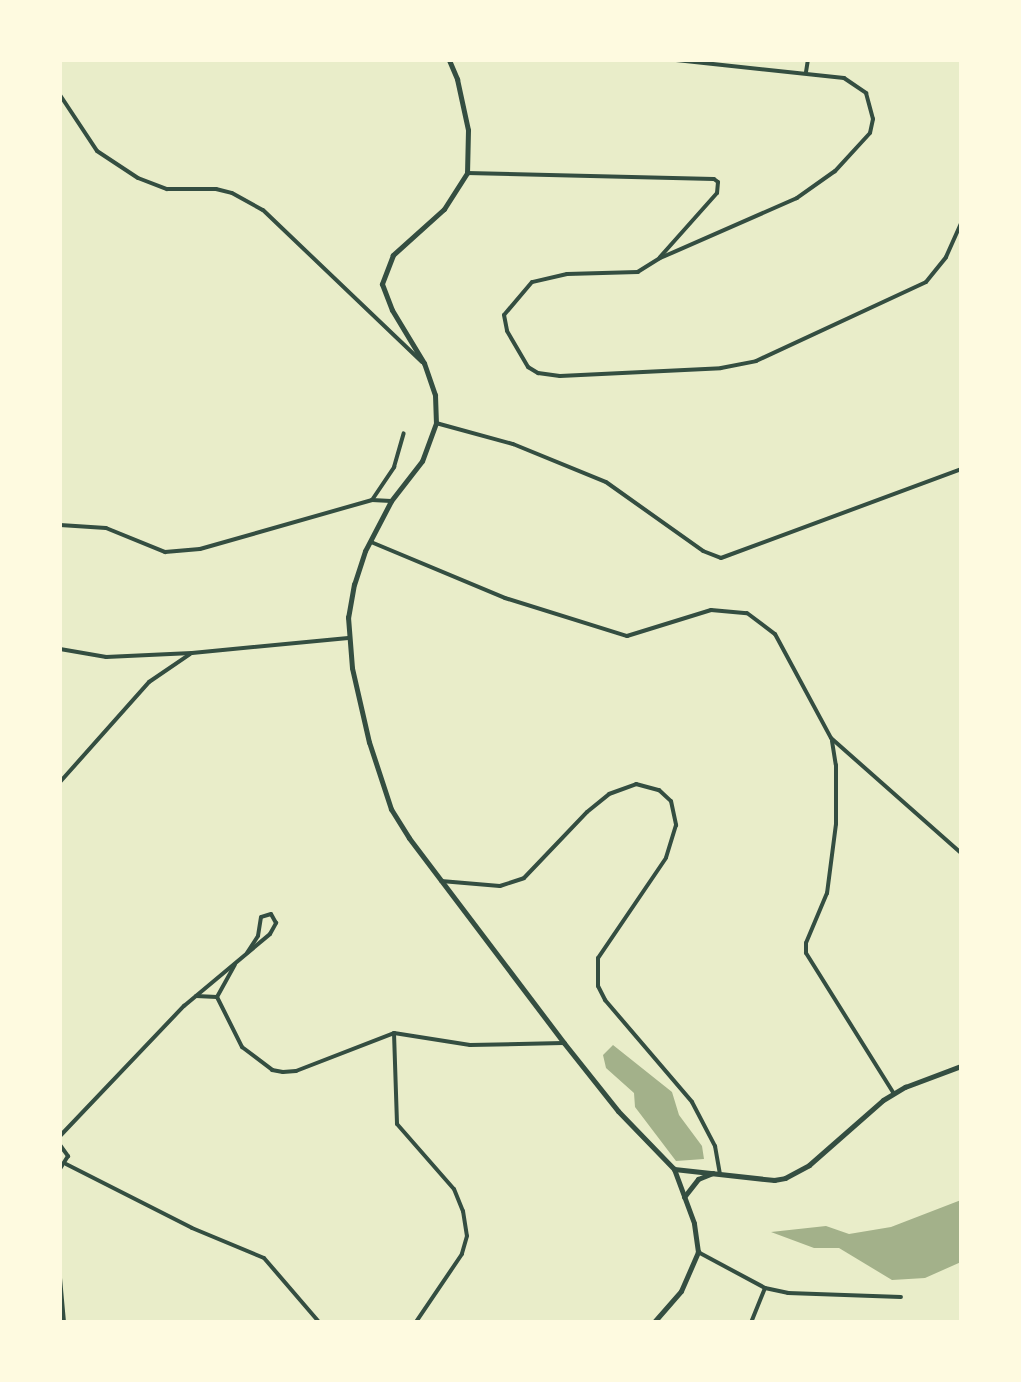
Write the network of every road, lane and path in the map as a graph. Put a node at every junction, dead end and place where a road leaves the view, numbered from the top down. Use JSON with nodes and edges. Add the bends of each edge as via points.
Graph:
{"nodes":[{"id":1,"x":449,"y":60,"type":"edge"},
{"id":2,"x":676,"y":60,"type":"edge"},
{"id":3,"x":808,"y":60,"type":"edge"},
{"id":4,"x":806,"y":72,"type":"junction"},
{"id":5,"x":60,"y":95,"type":"edge"},
{"id":6,"x":467,"y":173,"type":"junction"},
{"id":7,"x":961,"y":223,"type":"edge"},
{"id":8,"x":660,"y":258,"type":"junction"},
{"id":9,"x":424,"y":363,"type":"junction"},
{"id":10,"x":436,"y":423,"type":"junction"},
{"id":11,"x":404,"y":433,"type":"dead end"},
{"id":12,"x":961,"y":469,"type":"edge"},
{"id":13,"x":372,"y":500,"type":"junction"},
{"id":14,"x":391,"y":501,"type":"junction"},
{"id":15,"x":60,"y":525,"type":"edge"},
{"id":16,"x":371,"y":542,"type":"junction"},
{"id":17,"x":348,"y":638,"type":"junction"},
{"id":18,"x":60,"y":649,"type":"edge"},
{"id":19,"x":192,"y":653,"type":"junction"},
{"id":20,"x":831,"y":738,"type":"junction"},
{"id":21,"x":60,"y":782,"type":"edge"},
{"id":22,"x":961,"y":853,"type":"edge"},
{"id":23,"x":441,"y":881,"type":"junction"},
{"id":24,"x":247,"y":953,"type":"junction"},
{"id":25,"x":237,"y":961,"type":"junction"},
{"id":26,"x":196,"y":996,"type":"junction"},
{"id":27,"x":217,"y":997,"type":"junction"},
{"id":28,"x":394,"y":1033,"type":"junction"},
{"id":29,"x":564,"y":1043,"type":"junction"},
{"id":30,"x":961,"y":1066,"type":"edge"},
{"id":31,"x":894,"y":1094,"type":"junction"},
{"id":32,"x":60,"y":1136,"type":"edge"},
{"id":33,"x":60,"y":1145,"type":"edge"},
{"id":34,"x":66,"y":1164,"type":"junction"},
{"id":35,"x":60,"y":1169,"type":"edge"},
{"id":36,"x":674,"y":1169,"type":"junction"},
{"id":37,"x":718,"y":1173,"type":"junction"},
{"id":38,"x":684,"y":1197,"type":"junction"},
{"id":39,"x":698,"y":1252,"type":"junction"},
{"id":40,"x":60,"y":1278,"type":"edge"},
{"id":41,"x":765,"y":1288,"type":"junction"},
{"id":42,"x":901,"y":1297,"type":"dead end"},
{"id":43,"x":64,"y":1322,"type":"edge"},
{"id":44,"x":319,"y":1322,"type":"edge"},
{"id":45,"x":416,"y":1322,"type":"edge"},
{"id":46,"x":654,"y":1322,"type":"edge"},
{"id":47,"x":751,"y":1322,"type":"edge"}],
"edges":[{"from":1,"to":6,"type":"main road","via":[[468,130]]},
{"from":2,"to":4,"type":"street"},
{"from":3,"to":4,"type":"street"},
{"from":4,"to":8,"type":"street","via":[[844,78],[866,93],[873,119],[870,133],[835,171],[797,198]]},
{"from":5,"to":9,"type":"street","via":[[97,151],[138,178],[167,189],[232,193],[263,210]]},
{"from":6,"to":8,"type":"street","via":[[714,179],[717,193]]},
{"from":6,"to":9,"type":"main road","via":[[444,209],[393,255],[382,279],[388,302]]},
{"from":7,"to":8,"type":"street","via":[[941,265],[926,282],[756,361],[721,368],[560,376],[538,373],[519,357],[504,315],[532,282],[567,274],[628,274]]},
{"from":9,"to":10,"type":"main road","via":[[435,395]]},
{"from":10,"to":12,"type":"street","via":[[513,444],[606,482],[703,551],[721,558]]},
{"from":10,"to":14,"type":"main road","via":[[422,461]]},
{"from":11,"to":13,"type":"street","via":[[394,467]]},
{"from":13,"to":14,"type":"street"},
{"from":13,"to":15,"type":"street","via":[[200,549],[165,552],[106,528]]},
{"from":14,"to":16,"type":"main road"},
{"from":16,"to":17,"type":"main road","via":[[354,584]]},
{"from":16,"to":20,"type":"street","via":[[505,598],[627,636],[711,610],[747,613],[775,634]]},
{"from":17,"to":19,"type":"street"},
{"from":17,"to":23,"type":"main road","via":[[369,742],[391,809]]},
{"from":18,"to":19,"type":"street","via":[[106,657]]},
{"from":19,"to":21,"type":"street","via":[[149,682]]},
{"from":20,"to":22,"type":"street"},
{"from":20,"to":31,"type":"street","via":[[836,824],[827,893],[806,953]]},
{"from":23,"to":29,"type":"main road"},
{"from":23,"to":37,"type":"street","via":[[500,886],[524,878],[587,812],[609,794],[636,784],[659,790],[671,801],[676,825],[666,858],[598,958],[598,986],[692,1102],[715,1146]]},
{"from":24,"to":24,"type":"street","via":[[258,936],[261,917],[271,914],[276,923],[270,934]]},
{"from":24,"to":25,"type":"street"},
{"from":25,"to":26,"type":"street"},
{"from":25,"to":27,"type":"street"},
{"from":26,"to":27,"type":"street"},
{"from":26,"to":32,"type":"street"},
{"from":27,"to":28,"type":"street","via":[[242,1047],[272,1070],[296,1071]]},
{"from":28,"to":29,"type":"street","via":[[470,1045]]},
{"from":28,"to":45,"type":"street","via":[[397,1124],[454,1189],[467,1236],[462,1254]]},
{"from":29,"to":36,"type":"main road","via":[[618,1111]]},
{"from":30,"to":31,"type":"main road"},
{"from":31,"to":37,"type":"main road","via":[[809,1165],[785,1178]]},
{"from":33,"to":34,"type":"street","via":[[67,1152]]},
{"from":34,"to":35,"type":"street"},
{"from":34,"to":44,"type":"street","via":[[264,1258]]},
{"from":36,"to":37,"type":"main road"},
{"from":36,"to":38,"type":"main road"},
{"from":37,"to":38,"type":"main road","via":[[698,1179]]},
{"from":38,"to":39,"type":"main road"},
{"from":39,"to":41,"type":"street"},
{"from":39,"to":46,"type":"main road","via":[[681,1291]]},
{"from":40,"to":43,"type":"street"},
{"from":41,"to":42,"type":"street"},
{"from":41,"to":47,"type":"street"}]}
